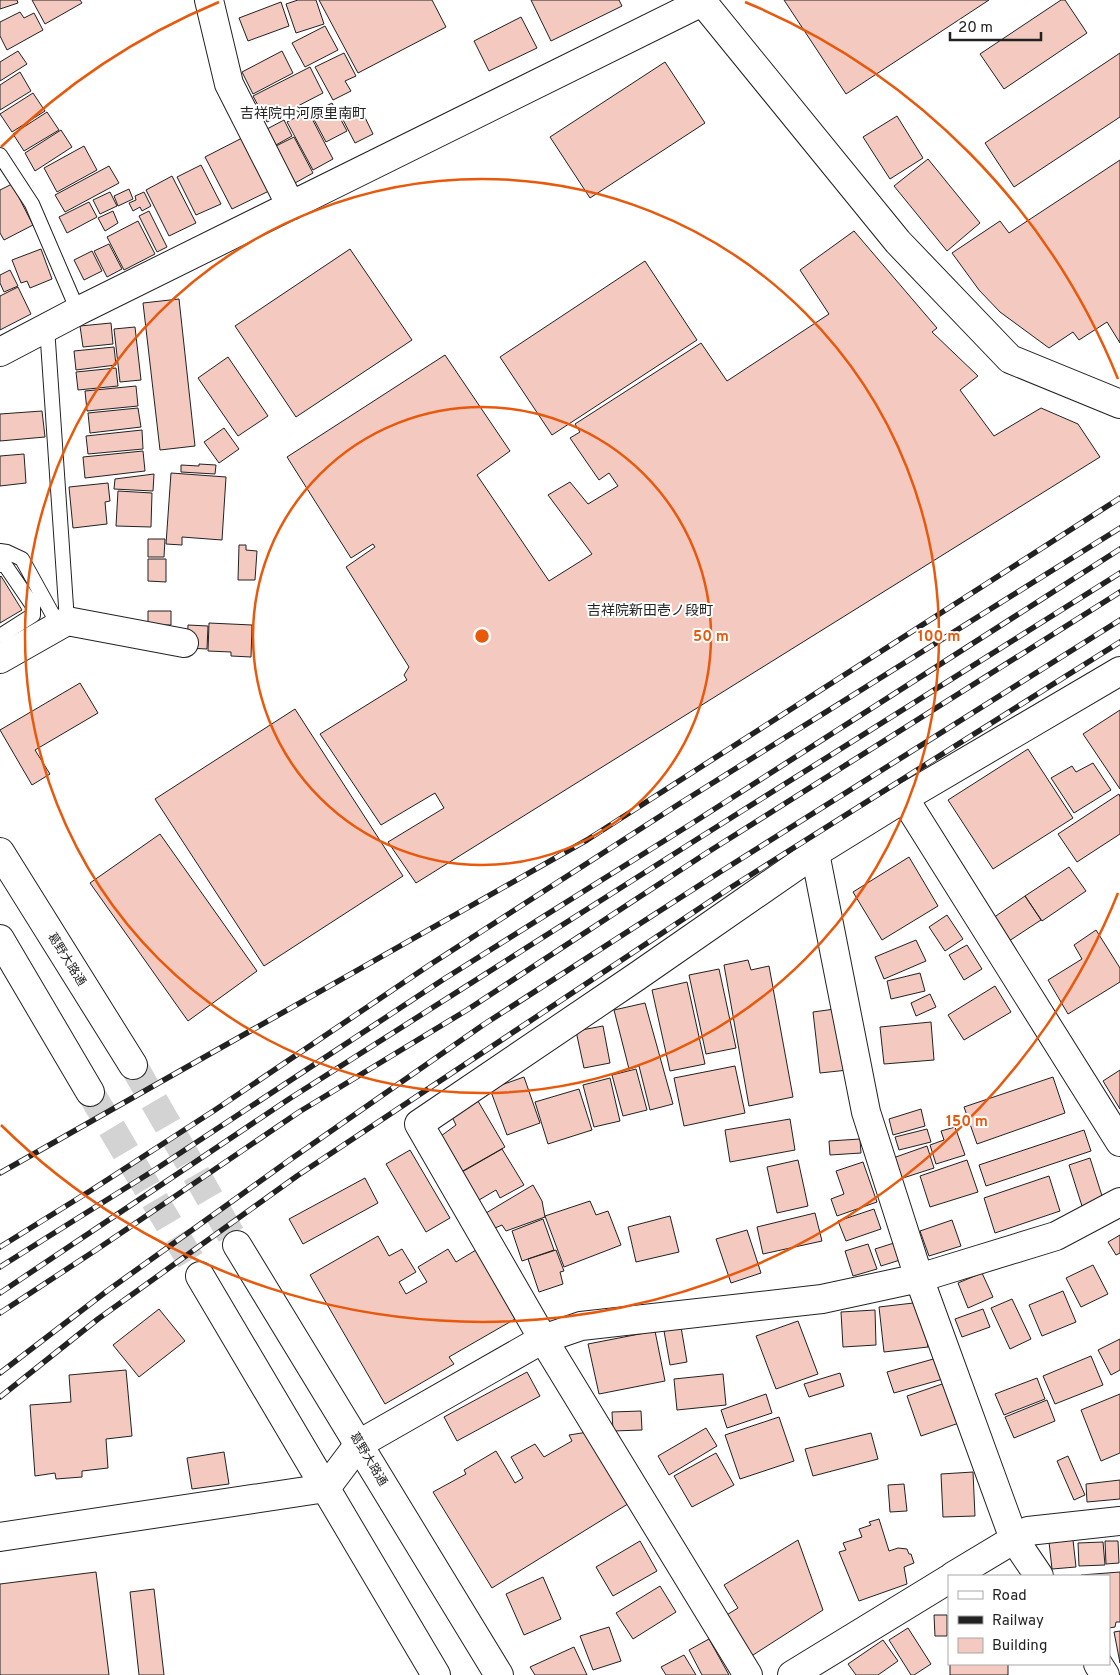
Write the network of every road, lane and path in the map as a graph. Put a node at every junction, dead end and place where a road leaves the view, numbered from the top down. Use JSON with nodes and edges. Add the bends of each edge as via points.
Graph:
{"nodes":[{"id":1,"x":209,"y":0,"type":"edge"},
{"id":2,"x":701,"y":1,"type":"edge"},
{"id":3,"x":0,"y":155,"type":"edge"},
{"id":4,"x":291,"y":206,"type":"junction"},
{"id":5,"x":78,"y":311,"type":"junction"},
{"id":6,"x":48,"y":327,"type":"junction"},
{"id":7,"x":0,"y":352,"type":"edge"},
{"id":8,"x":1120,"y":404,"type":"edge"},
{"id":9,"x":0,"y":551,"type":"edge"},
{"id":10,"x":0,"y":565,"type":"edge"},
{"id":11,"x":63,"y":623,"type":"junction"},
{"id":12,"x":0,"y":636,"type":"edge"},
{"id":13,"x":184,"y":643,"type":"dead end"},
{"id":14,"x":0,"y":659,"type":"edge"},
{"id":15,"x":1120,"y":671,"type":"edge"},
{"id":16,"x":904,"y":798,"type":"junction"},
{"id":17,"x":0,"y":852,"type":"edge"},
{"id":18,"x":815,"y":853,"type":"junction"},
{"id":19,"x":0,"y":939,"type":"edge"},
{"id":20,"x":134,"y":1065,"type":"tunnel mouth"},
{"id":21,"x":90,"y":1092,"type":"tunnel mouth"},
{"id":22,"x":1120,"y":1142,"type":"edge"},
{"id":23,"x":1120,"y":1202,"type":"edge"},
{"id":24,"x":237,"y":1245,"type":"tunnel mouth"},
{"id":25,"x":200,"y":1276,"type":"tunnel mouth"},
{"id":26,"x":919,"y":1278,"type":"junction"},
{"id":27,"x":543,"y":1339,"type":"junction"},
{"id":28,"x":359,"y":1444,"type":"junction"},
{"id":29,"x":326,"y":1488,"type":"junction"},
{"id":30,"x":1120,"y":1521,"type":"edge"},
{"id":31,"x":0,"y":1537,"type":"edge"},
{"id":32,"x":1014,"y":1539,"type":"junction"},
{"id":33,"x":955,"y":1575,"type":"edge"},
{"id":34,"x":1038,"y":1575,"type":"edge"},
{"id":35,"x":948,"y":1580,"type":"edge"},
{"id":36,"x":436,"y":1675,"type":"edge"},
{"id":37,"x":498,"y":1675,"type":"edge"},
{"id":38,"x":748,"y":1675,"type":"edge"},
{"id":39,"x":792,"y":1675,"type":"edge"}],
"edges":[{"from":1,"to":4,"type":"street","via":[[229,84]]},
{"from":2,"to":4,"type":"street"},
{"from":2,"to":8,"type":"street","via":[[898,242],[1010,359]]},
{"from":3,"to":5,"type":"lane","via":[[32,204]]},
{"from":4,"to":5,"type":"street"},
{"from":5,"to":6,"type":"street"},
{"from":6,"to":7,"type":"street"},
{"from":6,"to":11,"type":"lane"},
{"from":9,"to":11,"type":"lane","via":[[22,559]]},
{"from":10,"to":12,"type":"lane","via":[[5,565],[33,606],[33,615]]},
{"from":11,"to":13,"type":"street"},
{"from":11,"to":14,"type":"street"},
{"from":15,"to":16,"type":"street"},
{"from":16,"to":18,"type":"street"},
{"from":16,"to":22,"type":"street"},
{"from":17,"to":20,"type":"street","name":"葛野大路通"},
{"from":18,"to":26,"type":"street","via":[[866,1112]]},
{"from":18,"to":27,"type":"street","via":[[419,1124]]},
{"from":19,"to":21,"type":"street"},
{"from":23,"to":26,"type":"street","via":[[1056,1236]]},
{"from":24,"to":28,"type":"street","name":"葛野大路通"},
{"from":25,"to":29,"type":"street"},
{"from":26,"to":27,"type":"street","via":[[822,1299],[581,1326]]},
{"from":26,"to":32,"type":"street"},
{"from":27,"to":28,"type":"street"},
{"from":27,"to":38,"type":"street"},
{"from":28,"to":29,"type":"street"},
{"from":28,"to":37,"type":"street","name":"葛野大路通"},
{"from":29,"to":31,"type":"street"},
{"from":29,"to":36,"type":"street"},
{"from":30,"to":32,"type":"street","via":[[1028,1531]]},
{"from":32,"to":33,"type":"street"},
{"from":32,"to":34,"type":"street"},
{"from":35,"to":39,"type":"street"}]}
